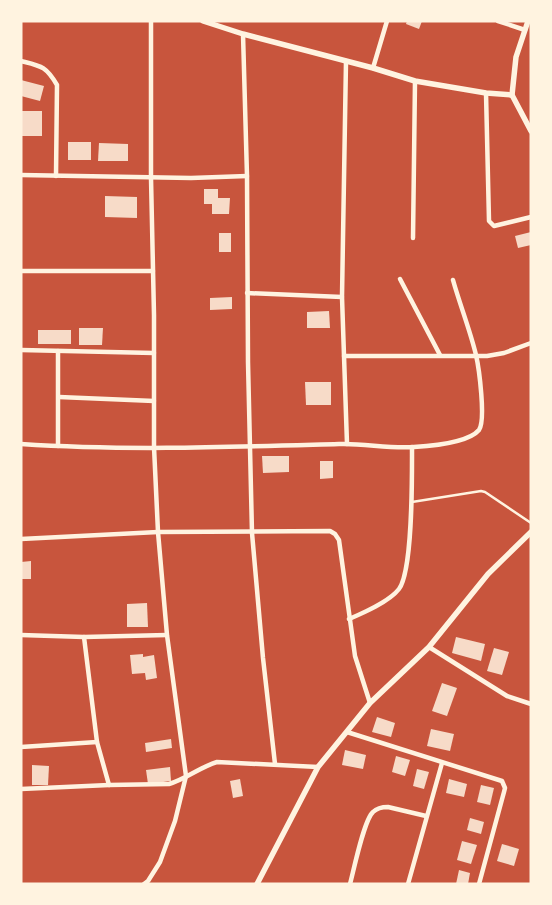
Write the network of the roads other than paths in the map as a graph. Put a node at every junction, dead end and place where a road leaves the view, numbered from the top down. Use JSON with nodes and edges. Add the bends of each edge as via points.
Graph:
{"nodes":[{"id":1,"x":151,"y":21,"type":"edge"},
{"id":2,"x":203,"y":21,"type":"edge"},
{"id":3,"x":388,"y":21,"type":"edge"},
{"id":4,"x":498,"y":21,"type":"edge"},
{"id":5,"x":528,"y":21,"type":"edge"},
{"id":6,"x":525,"y":30,"type":"junction"},
{"id":7,"x":243,"y":34,"type":"junction"},
{"id":8,"x":346,"y":60,"type":"junction"},
{"id":9,"x":21,"y":61,"type":"edge"},
{"id":10,"x":373,"y":68,"type":"junction"},
{"id":11,"x":414,"y":82,"type":"junction"},
{"id":12,"x":486,"y":93,"type":"junction"},
{"id":13,"x":512,"y":94,"type":"junction"},
{"id":14,"x":531,"y":131,"type":"edge"},
{"id":15,"x":21,"y":175,"type":"edge"},
{"id":16,"x":56,"y":176,"type":"junction"},
{"id":17,"x":247,"y":176,"type":"junction"},
{"id":18,"x":150,"y":178,"type":"junction"},
{"id":19,"x":531,"y":217,"type":"edge"},
{"id":20,"x":413,"y":238,"type":"dead end"},
{"id":21,"x":153,"y":270,"type":"junction"},
{"id":22,"x":21,"y":271,"type":"edge"},
{"id":23,"x":400,"y":278,"type":"dead end"},
{"id":24,"x":453,"y":280,"type":"dead end"},
{"id":25,"x":247,"y":293,"type":"junction"},
{"id":26,"x":342,"y":297,"type":"junction"},
{"id":27,"x":531,"y":343,"type":"edge"},
{"id":28,"x":21,"y":350,"type":"edge"},
{"id":29,"x":58,"y":351,"type":"junction"},
{"id":30,"x":154,"y":353,"type":"junction"},
{"id":31,"x":440,"y":355,"type":"junction"},
{"id":32,"x":344,"y":356,"type":"junction"},
{"id":33,"x":476,"y":356,"type":"junction"},
{"id":34,"x":59,"y":397,"type":"junction"},
{"id":35,"x":154,"y":401,"type":"junction"},
{"id":36,"x":21,"y":444,"type":"edge"},
{"id":37,"x":347,"y":444,"type":"junction"},
{"id":38,"x":58,"y":446,"type":"junction"},
{"id":39,"x":250,"y":446,"type":"junction"},
{"id":40,"x":154,"y":447,"type":"junction"},
{"id":41,"x":412,"y":447,"type":"junction"},
{"id":42,"x":412,"y":502,"type":"junction"},
{"id":43,"x":531,"y":523,"type":"edge"},
{"id":44,"x":158,"y":532,"type":"junction"},
{"id":45,"x":531,"y":532,"type":"edge"},
{"id":46,"x":252,"y":533,"type":"junction"},
{"id":47,"x":21,"y":540,"type":"edge"},
{"id":48,"x":349,"y":619,"type":"junction"},
{"id":49,"x":167,"y":634,"type":"junction"},
{"id":50,"x":21,"y":635,"type":"edge"},
{"id":51,"x":84,"y":637,"type":"junction"},
{"id":52,"x":429,"y":648,"type":"junction"},
{"id":53,"x":370,"y":703,"type":"junction"},
{"id":54,"x":531,"y":704,"type":"edge"},
{"id":55,"x":347,"y":732,"type":"junction"},
{"id":56,"x":97,"y":742,"type":"junction"},
{"id":57,"x":21,"y":747,"type":"edge"},
{"id":58,"x":442,"y":763,"type":"junction"},
{"id":59,"x":275,"y":764,"type":"junction"},
{"id":60,"x":318,"y":766,"type":"junction"},
{"id":61,"x":186,"y":776,"type":"junction"},
{"id":62,"x":109,"y":785,"type":"junction"},
{"id":63,"x":21,"y":789,"type":"edge"},
{"id":64,"x":426,"y":816,"type":"junction"},
{"id":65,"x":144,"y":884,"type":"edge"},
{"id":66,"x":257,"y":884,"type":"edge"},
{"id":67,"x":350,"y":884,"type":"edge"},
{"id":68,"x":408,"y":884,"type":"edge"},
{"id":69,"x":479,"y":884,"type":"edge"}],
"edges":[{"from":1,"to":18,"type":"street"},
{"from":2,"to":7,"type":"street"},
{"from":3,"to":10,"type":"street"},
{"from":4,"to":6,"type":"street"},
{"from":5,"to":6,"type":"street"},
{"from":6,"to":13,"type":"street","via":[[516,57]]},
{"from":7,"to":8,"type":"street"},
{"from":7,"to":17,"type":"street"},
{"from":8,"to":10,"type":"street"},
{"from":8,"to":26,"type":"street"},
{"from":9,"to":16,"type":"street","via":[[45,69],[57,85]]},
{"from":10,"to":11,"type":"street"},
{"from":11,"to":12,"type":"street"},
{"from":11,"to":20,"type":"street"},
{"from":12,"to":13,"type":"street"},
{"from":12,"to":19,"type":"street","via":[[489,221],[494,226]]},
{"from":13,"to":14,"type":"street"},
{"from":15,"to":16,"type":"street"},
{"from":16,"to":18,"type":"street"},
{"from":17,"to":18,"type":"street"},
{"from":17,"to":25,"type":"street"},
{"from":18,"to":21,"type":"street"},
{"from":21,"to":22,"type":"street"},
{"from":21,"to":30,"type":"street"},
{"from":23,"to":31,"type":"street"},
{"from":24,"to":33,"type":"street"},
{"from":25,"to":26,"type":"street"},
{"from":25,"to":39,"type":"street"},
{"from":26,"to":32,"type":"street"},
{"from":27,"to":33,"type":"street","via":[[495,355]]},
{"from":28,"to":29,"type":"street"},
{"from":29,"to":30,"type":"street"},
{"from":29,"to":34,"type":"street"},
{"from":30,"to":35,"type":"street"},
{"from":31,"to":32,"type":"street"},
{"from":31,"to":33,"type":"street"},
{"from":32,"to":37,"type":"street"},
{"from":33,"to":41,"type":"street","via":[[483,413],[480,427],[474,434],[453,442]]},
{"from":34,"to":35,"type":"street"},
{"from":34,"to":38,"type":"street"},
{"from":35,"to":40,"type":"street"},
{"from":36,"to":38,"type":"street"},
{"from":37,"to":39,"type":"street"},
{"from":37,"to":41,"type":"street"},
{"from":38,"to":40,"type":"street"},
{"from":39,"to":40,"type":"street"},
{"from":39,"to":46,"type":"street"},
{"from":40,"to":44,"type":"street"},
{"from":41,"to":42,"type":"street"},
{"from":42,"to":43,"type":"lane","via":[[481,491]]},
{"from":42,"to":48,"type":"street","via":[[402,583],[392,596]]},
{"from":44,"to":46,"type":"street"},
{"from":44,"to":47,"type":"street"},
{"from":44,"to":49,"type":"street"},
{"from":45,"to":52,"type":"street","via":[[488,574]]},
{"from":46,"to":48,"type":"street","via":[[324,530],[335,534],[340,546]]},
{"from":46,"to":59,"type":"street"},
{"from":48,"to":53,"type":"street","via":[[358,670]]},
{"from":49,"to":51,"type":"street"},
{"from":49,"to":61,"type":"street"},
{"from":50,"to":51,"type":"street"},
{"from":51,"to":56,"type":"street"},
{"from":52,"to":53,"type":"street"},
{"from":52,"to":54,"type":"street","via":[[507,696]]},
{"from":53,"to":55,"type":"street"},
{"from":55,"to":58,"type":"street"},
{"from":55,"to":60,"type":"street"},
{"from":56,"to":57,"type":"street"},
{"from":56,"to":62,"type":"street"},
{"from":58,"to":64,"type":"street"},
{"from":58,"to":69,"type":"street","via":[[498,779],[504,784]]},
{"from":59,"to":60,"type":"street"},
{"from":59,"to":61,"type":"street","via":[[217,762]]},
{"from":60,"to":66,"type":"street"},
{"from":61,"to":62,"type":"street","via":[[161,785]]},
{"from":61,"to":65,"type":"street","via":[[160,862]]},
{"from":62,"to":63,"type":"street"},
{"from":64,"to":67,"type":"street","via":[[388,807],[374,810],[368,820]]},
{"from":64,"to":68,"type":"street"}]}
